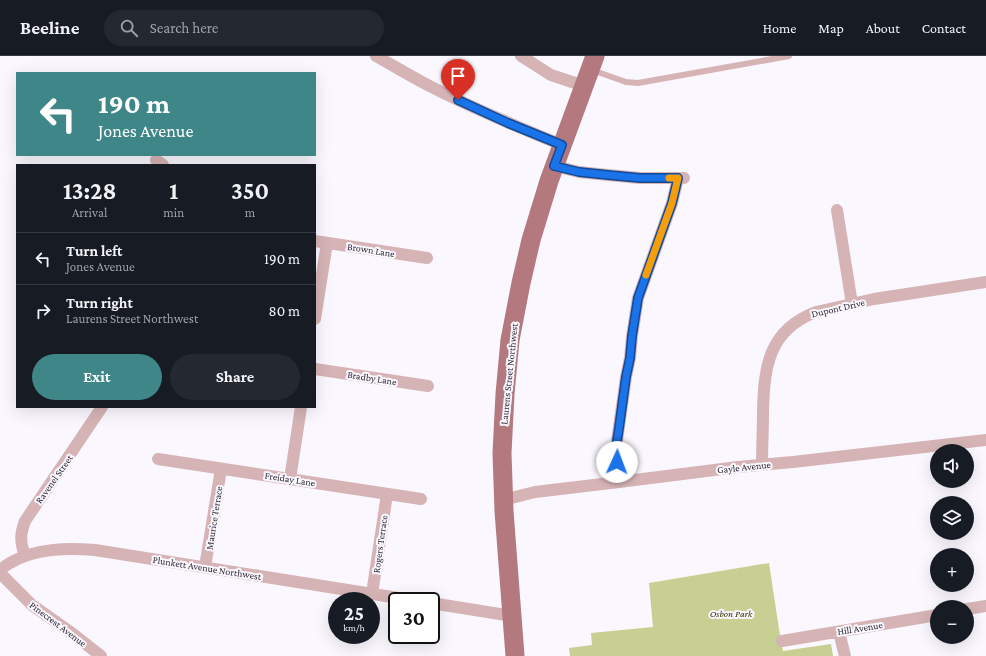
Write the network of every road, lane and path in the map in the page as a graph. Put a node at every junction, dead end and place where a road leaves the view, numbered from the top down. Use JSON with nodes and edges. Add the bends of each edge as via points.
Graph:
{"nodes":[{"id":1,"x":376,"y":56,"type":"edge"},
{"id":2,"x":521,"y":56,"type":"edge"},
{"id":3,"x":789,"y":56,"type":"edge"},
{"id":4,"x":590,"y":70,"type":"edge"},
{"id":5,"x":562,"y":145,"type":"junction"},
{"id":6,"x":554,"y":166,"type":"junction"},
{"id":7,"x":837,"y":210,"type":"dead end"},
{"id":8,"x":321,"y":242,"type":"edge"},
{"id":9,"x":427,"y":258,"type":"dead end"},
{"id":10,"x":986,"y":282,"type":"edge"},
{"id":11,"x":852,"y":304,"type":"junction"},
{"id":12,"x":316,"y":305,"type":"edge"},
{"id":13,"x":316,"y":369,"type":"edge"},
{"id":14,"x":428,"y":386,"type":"dead end"},
{"id":15,"x":101,"y":408,"type":"edge"},
{"id":16,"x":301,"y":408,"type":"edge"},
{"id":17,"x":986,"y":440,"type":"edge"},
{"id":18,"x":158,"y":459,"type":"dead end"},
{"id":19,"x":762,"y":465,"type":"junction"},
{"id":20,"x":221,"y":469,"type":"junction"},
{"id":21,"x":290,"y":479,"type":"junction"},
{"id":22,"x":618,"y":482,"type":"junction"},
{"id":23,"x":387,"y":494,"type":"junction"},
{"id":24,"x":421,"y":499,"type":"dead end"},
{"id":25,"x":504,"y":500,"type":"junction"},
{"id":26,"x":25,"y":556,"type":"junction"},
{"id":27,"x":206,"y":567,"type":"junction"},
{"id":28,"x":0,"y":572,"type":"edge"},
{"id":29,"x":360,"y":592,"type":"edge"},
{"id":30,"x":372,"y":592,"type":"edge"},
{"id":31,"x":440,"y":604,"type":"edge"},
{"id":32,"x":986,"y":606,"type":"edge"},
{"id":33,"x":974,"y":608,"type":"edge"},
{"id":34,"x":512,"y":616,"type":"junction"},
{"id":35,"x":930,"y":616,"type":"edge"},
{"id":36,"x":839,"y":632,"type":"junction"},
{"id":37,"x":782,"y":641,"type":"dead end"},
{"id":38,"x":101,"y":656,"type":"edge"},
{"id":39,"x":515,"y":656,"type":"edge"},
{"id":40,"x":845,"y":656,"type":"edge"}],
"edges":[{"from":1,"to":5,"type":"street","via":[[470,106]]},
{"from":2,"to":4,"type":"street","via":[[551,75]]},
{"from":3,"to":4,"type":"lane","via":[[638,83],[626,82]]},
{"from":4,"to":5,"type":"main road","name":"Laurens Street Northwest"},
{"from":5,"to":6,"type":"main road","name":"Laurens Street Northwest"},
{"from":6,"to":22,"type":"street","via":[[608,175],[682,178],[638,298],[617,441]]},
{"from":6,"to":25,"type":"main road","name":"Laurens Street Northwest","via":[[531,240],[510,340],[502,454]]},
{"from":7,"to":11,"type":"street"},
{"from":8,"to":9,"type":"street","name":"Brown Lane"},
{"from":8,"to":12,"type":"street"},
{"from":10,"to":11,"type":"street","name":"Dupont Drive"},
{"from":11,"to":19,"type":"street","name":"Dupont Drive","via":[[807,315],[784,332],[778,340],[769,360],[764,386]]},
{"from":13,"to":14,"type":"street","name":"Bradby Lane"},
{"from":15,"to":26,"type":"street","name":"Ravenel Street","via":[[26,521],[21,534]]},
{"from":16,"to":21,"type":"street"},
{"from":17,"to":19,"type":"street","name":"Gayle Avenue"},
{"from":18,"to":20,"type":"street","name":"Freiday Lane"},
{"from":19,"to":22,"type":"street","name":"Gayle Avenue"},
{"from":20,"to":21,"type":"street","name":"Freiday Lane"},
{"from":20,"to":27,"type":"street","name":"Maurice Terrace"},
{"from":21,"to":23,"type":"street","name":"Freiday Lane"},
{"from":22,"to":25,"type":"street","name":"Gayle Avenue","via":[[535,492]]},
{"from":23,"to":24,"type":"street","name":"Freiday Lane"},
{"from":23,"to":30,"type":"street","name":"Rogers Terrace"},
{"from":25,"to":34,"type":"main road","name":"Laurens Street Northwest"},
{"from":26,"to":27,"type":"street","name":"Plunkett Avenue Northwest","via":[[48,550],[79,549]]},
{"from":26,"to":28,"type":"street","name":"Plunkett Avenue Northwest","via":[[10,563]]},
{"from":27,"to":29,"type":"street","name":"Plunkett Avenue Northwest"},
{"from":28,"to":38,"type":"street","name":"Pinecrest Avenue","via":[[32,605]]},
{"from":31,"to":34,"type":"street"},
{"from":32,"to":33,"type":"street"},
{"from":34,"to":39,"type":"main road","name":"Laurens Street Northwest"},
{"from":35,"to":36,"type":"street","name":"Hill Avenue"},
{"from":36,"to":37,"type":"street","name":"Hill Avenue"},
{"from":36,"to":40,"type":"street"}]}
